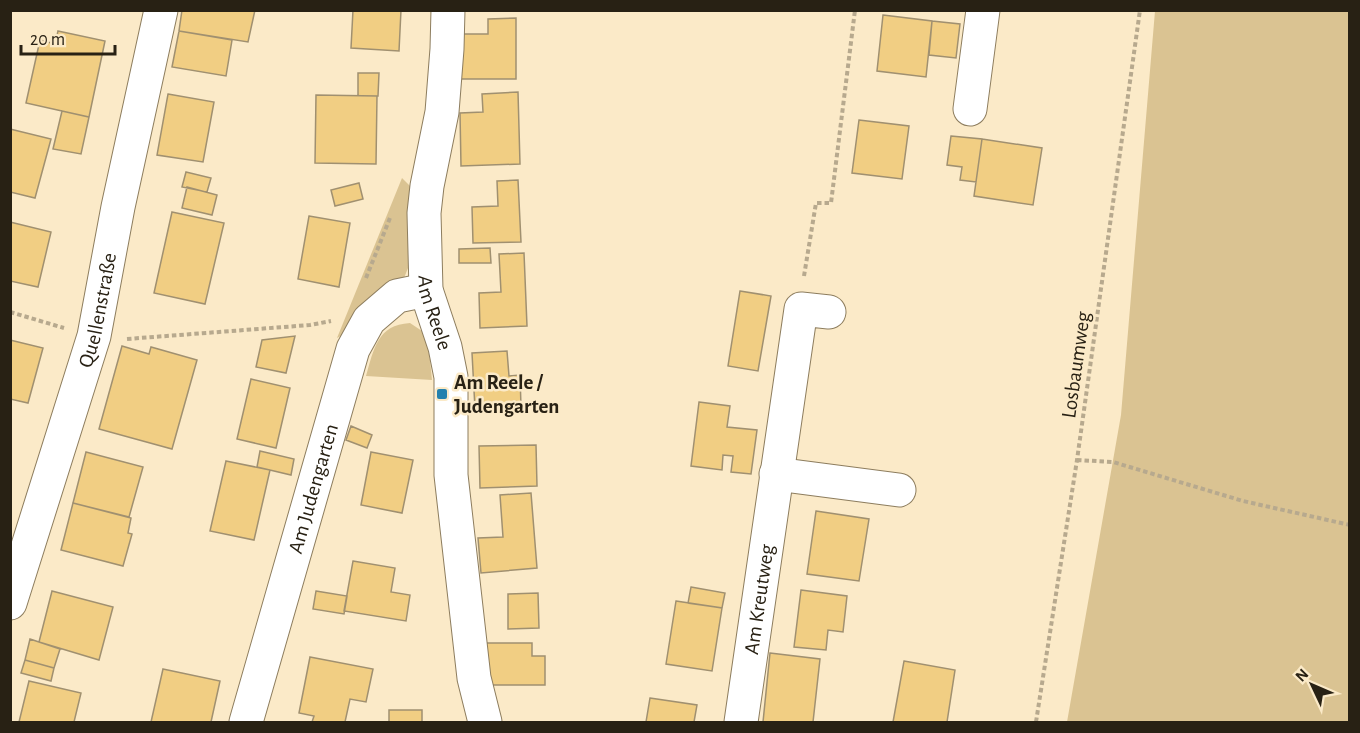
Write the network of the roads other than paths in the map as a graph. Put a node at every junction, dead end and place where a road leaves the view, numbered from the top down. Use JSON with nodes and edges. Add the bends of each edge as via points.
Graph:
{"nodes":[{"id":1,"x":161,"y":10,"type":"edge"},
{"id":2,"x":448,"y":10,"type":"edge"},
{"id":3,"x":982,"y":10,"type":"edge"},
{"id":4,"x":970,"y":109,"type":"dead end"},
{"id":5,"x":426,"y":290,"type":"junction"},
{"id":6,"x":815,"y":310,"type":"road end"},
{"id":7,"x":776,"y":474,"type":"junction"},
{"id":8,"x":899,"y":490,"type":"dead end"},
{"id":9,"x":10,"y":603,"type":"edge"},
{"id":10,"x":246,"y":723,"type":"edge"},
{"id":11,"x":485,"y":723,"type":"edge"},
{"id":12,"x":741,"y":723,"type":"edge"}],
"edges":[{"from":1,"to":9,"type":"street","name":"Quellenstraße","via":[[94,336]]},
{"from":2,"to":5,"type":"street","name":"Am Reele","via":[[442,112],[424,213]]},
{"from":3,"to":4,"type":"street"},
{"from":5,"to":10,"type":"street","name":"Am Judengarten","via":[[397,296],[369,320],[353,349]]},
{"from":5,"to":11,"type":"street","name":"Am Reele","via":[[451,377],[451,475],[474,678]]},
{"from":6,"to":7,"type":"street","name":"Am Kreutweg"},
{"from":7,"to":8,"type":"street"},
{"from":7,"to":12,"type":"street","name":"Am Kreutweg"}]}
